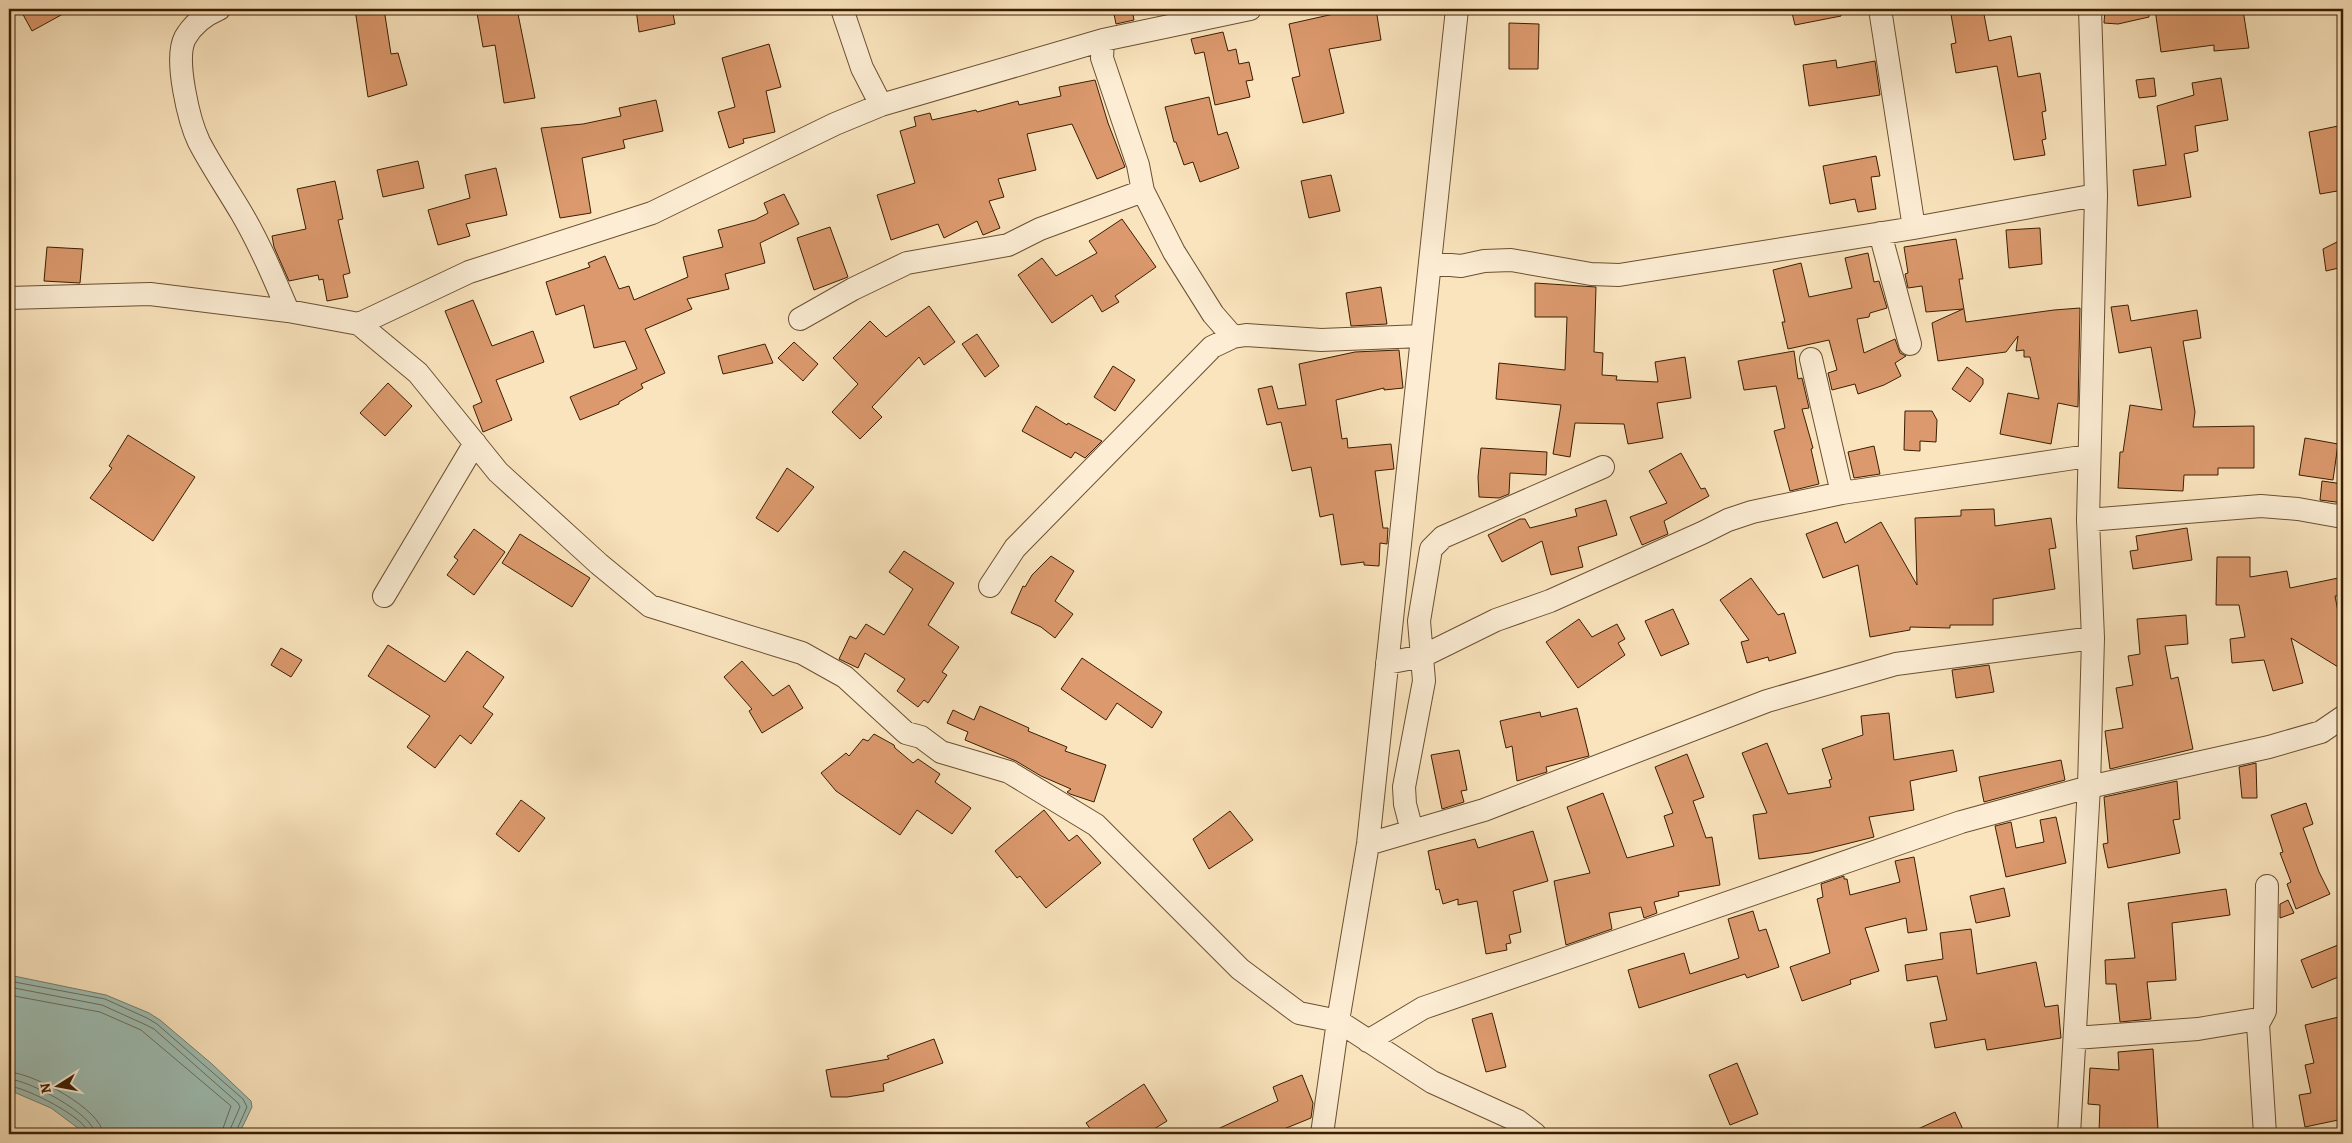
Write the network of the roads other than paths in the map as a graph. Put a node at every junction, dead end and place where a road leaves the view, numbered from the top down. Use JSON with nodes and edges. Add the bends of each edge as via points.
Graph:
{"nodes":[{"id":1,"x":219,"y":9,"type":"edge"},
{"id":2,"x":842,"y":9,"type":"edge"},
{"id":3,"x":1250,"y":9,"type":"edge"},
{"id":4,"x":1457,"y":9,"type":"edge"},
{"id":5,"x":1880,"y":9,"type":"edge"},
{"id":6,"x":2090,"y":9,"type":"edge"},
{"id":7,"x":1103,"y":40,"type":"junction"},
{"id":8,"x":881,"y":105,"type":"junction"},
{"id":9,"x":1143,"y":191,"type":"junction"},
{"id":10,"x":2096,"y":195,"type":"junction"},
{"id":11,"x":1914,"y":228,"type":"junction"},
{"id":12,"x":1880,"y":234,"type":"junction"},
{"id":13,"x":1430,"y":263,"type":"junction"},
{"id":14,"x":9,"y":298,"type":"edge"},
{"id":15,"x":288,"y":311,"type":"junction"},
{"id":16,"x":800,"y":319,"type":"dead end"},
{"id":17,"x":359,"y":324,"type":"junction"},
{"id":18,"x":1422,"y":336,"type":"junction"},
{"id":19,"x":1233,"y":337,"type":"junction"},
{"id":20,"x":1910,"y":344,"type":"dead end"},
{"id":21,"x":1811,"y":359,"type":"dead end"},
{"id":22,"x":475,"y":443,"type":"junction"},
{"id":23,"x":2088,"y":456,"type":"junction"},
{"id":24,"x":1603,"y":467,"type":"dead end"},
{"id":25,"x":1842,"y":493,"type":"junction"},
{"id":26,"x":2343,"y":514,"type":"edge"},
{"id":27,"x":2088,"y":520,"type":"junction"},
{"id":28,"x":990,"y":586,"type":"dead end"},
{"id":29,"x":384,"y":596,"type":"dead end"},
{"id":30,"x":2093,"y":638,"type":"junction"},
{"id":31,"x":1423,"y":656,"type":"junction"},
{"id":32,"x":1388,"y":663,"type":"junction"},
{"id":33,"x":2343,"y":717,"type":"edge"},
{"id":34,"x":2089,"y":787,"type":"junction"},
{"id":35,"x":1412,"y":831,"type":"junction"},
{"id":36,"x":1368,"y":844,"type":"junction"},
{"id":37,"x":2267,"y":886,"type":"dead end"},
{"id":38,"x":1338,"y":1020,"type":"junction"},
{"id":39,"x":2258,"y":1024,"type":"junction"},
{"id":40,"x":2075,"y":1038,"type":"junction"},
{"id":41,"x":1368,"y":1040,"type":"junction"},
{"id":42,"x":1322,"y":1134,"type":"edge"},
{"id":43,"x":1535,"y":1134,"type":"edge"},
{"id":44,"x":2070,"y":1134,"type":"edge"},
{"id":45,"x":2265,"y":1134,"type":"edge"}],
"edges":[{"from":1,"to":15,"type":"street","via":[[198,21],[185,38],[183,81],[188,111],[198,140],[260,249]]},
{"from":2,"to":8,"type":"street","via":[[862,68]]},
{"from":3,"to":7,"type":"street"},
{"from":4,"to":13,"type":"street"},
{"from":5,"to":11,"type":"street"},
{"from":6,"to":10,"type":"street"},
{"from":7,"to":8,"type":"street"},
{"from":7,"to":9,"type":"street","via":[[1102,58],[1138,165]]},
{"from":8,"to":17,"type":"street","via":[[652,213],[469,272]]},
{"from":9,"to":16,"type":"street","via":[[1040,229],[1008,245],[907,263]]},
{"from":9,"to":19,"type":"street","via":[[1174,252],[1212,314]]},
{"from":10,"to":11,"type":"street"},
{"from":10,"to":23,"type":"street"},
{"from":11,"to":12,"type":"street"},
{"from":12,"to":13,"type":"street","via":[[1619,276],[1510,260],[1461,266]]},
{"from":12,"to":20,"type":"street"},
{"from":13,"to":18,"type":"street"},
{"from":14,"to":15,"type":"street","via":[[150,294]]},
{"from":15,"to":17,"type":"street"},
{"from":17,"to":22,"type":"street","via":[[418,373]]},
{"from":18,"to":19,"type":"street","via":[[1321,340]]},
{"from":18,"to":32,"type":"street"},
{"from":19,"to":28,"type":"street","via":[[1212,347],[1015,548]]},
{"from":21,"to":25,"type":"street"},
{"from":22,"to":29,"type":"street"},
{"from":22,"to":38,"type":"street","via":[[498,472],[650,606],[802,653],[846,677],[906,733],[921,737],[941,752],[1009,772],[1096,825],[1248,975],[1299,1013]]},
{"from":23,"to":25,"type":"street"},
{"from":23,"to":27,"type":"street"},
{"from":24,"to":31,"type":"street","via":[[1443,537],[1431,549],[1419,621]]},
{"from":25,"to":31,"type":"street","via":[[1728,520],[1568,593],[1496,620]]},
{"from":26,"to":27,"type":"street","via":[[2337,516],[2261,506]]},
{"from":27,"to":30,"type":"street"},
{"from":30,"to":34,"type":"street"},
{"from":30,"to":35,"type":"street","via":[[1896,664],[1768,701],[1484,810]]},
{"from":31,"to":32,"type":"street"},
{"from":31,"to":35,"type":"street","via":[[1424,681],[1404,788],[1404,804]]},
{"from":32,"to":36,"type":"street"},
{"from":33,"to":34,"type":"street","via":[[2321,732],[2268,747]]},
{"from":34,"to":40,"type":"street"},
{"from":34,"to":41,"type":"street","via":[[1961,822],[1423,1008]]},
{"from":35,"to":36,"type":"street"},
{"from":36,"to":38,"type":"street"},
{"from":37,"to":39,"type":"street","via":[[2265,1011]]},
{"from":38,"to":41,"type":"street"},
{"from":38,"to":42,"type":"street"},
{"from":39,"to":40,"type":"street","via":[[2252,1020],[2198,1029]]},
{"from":39,"to":45,"type":"street"},
{"from":40,"to":44,"type":"street"},
{"from":41,"to":43,"type":"street","via":[[1432,1082],[1518,1121]]}]}
